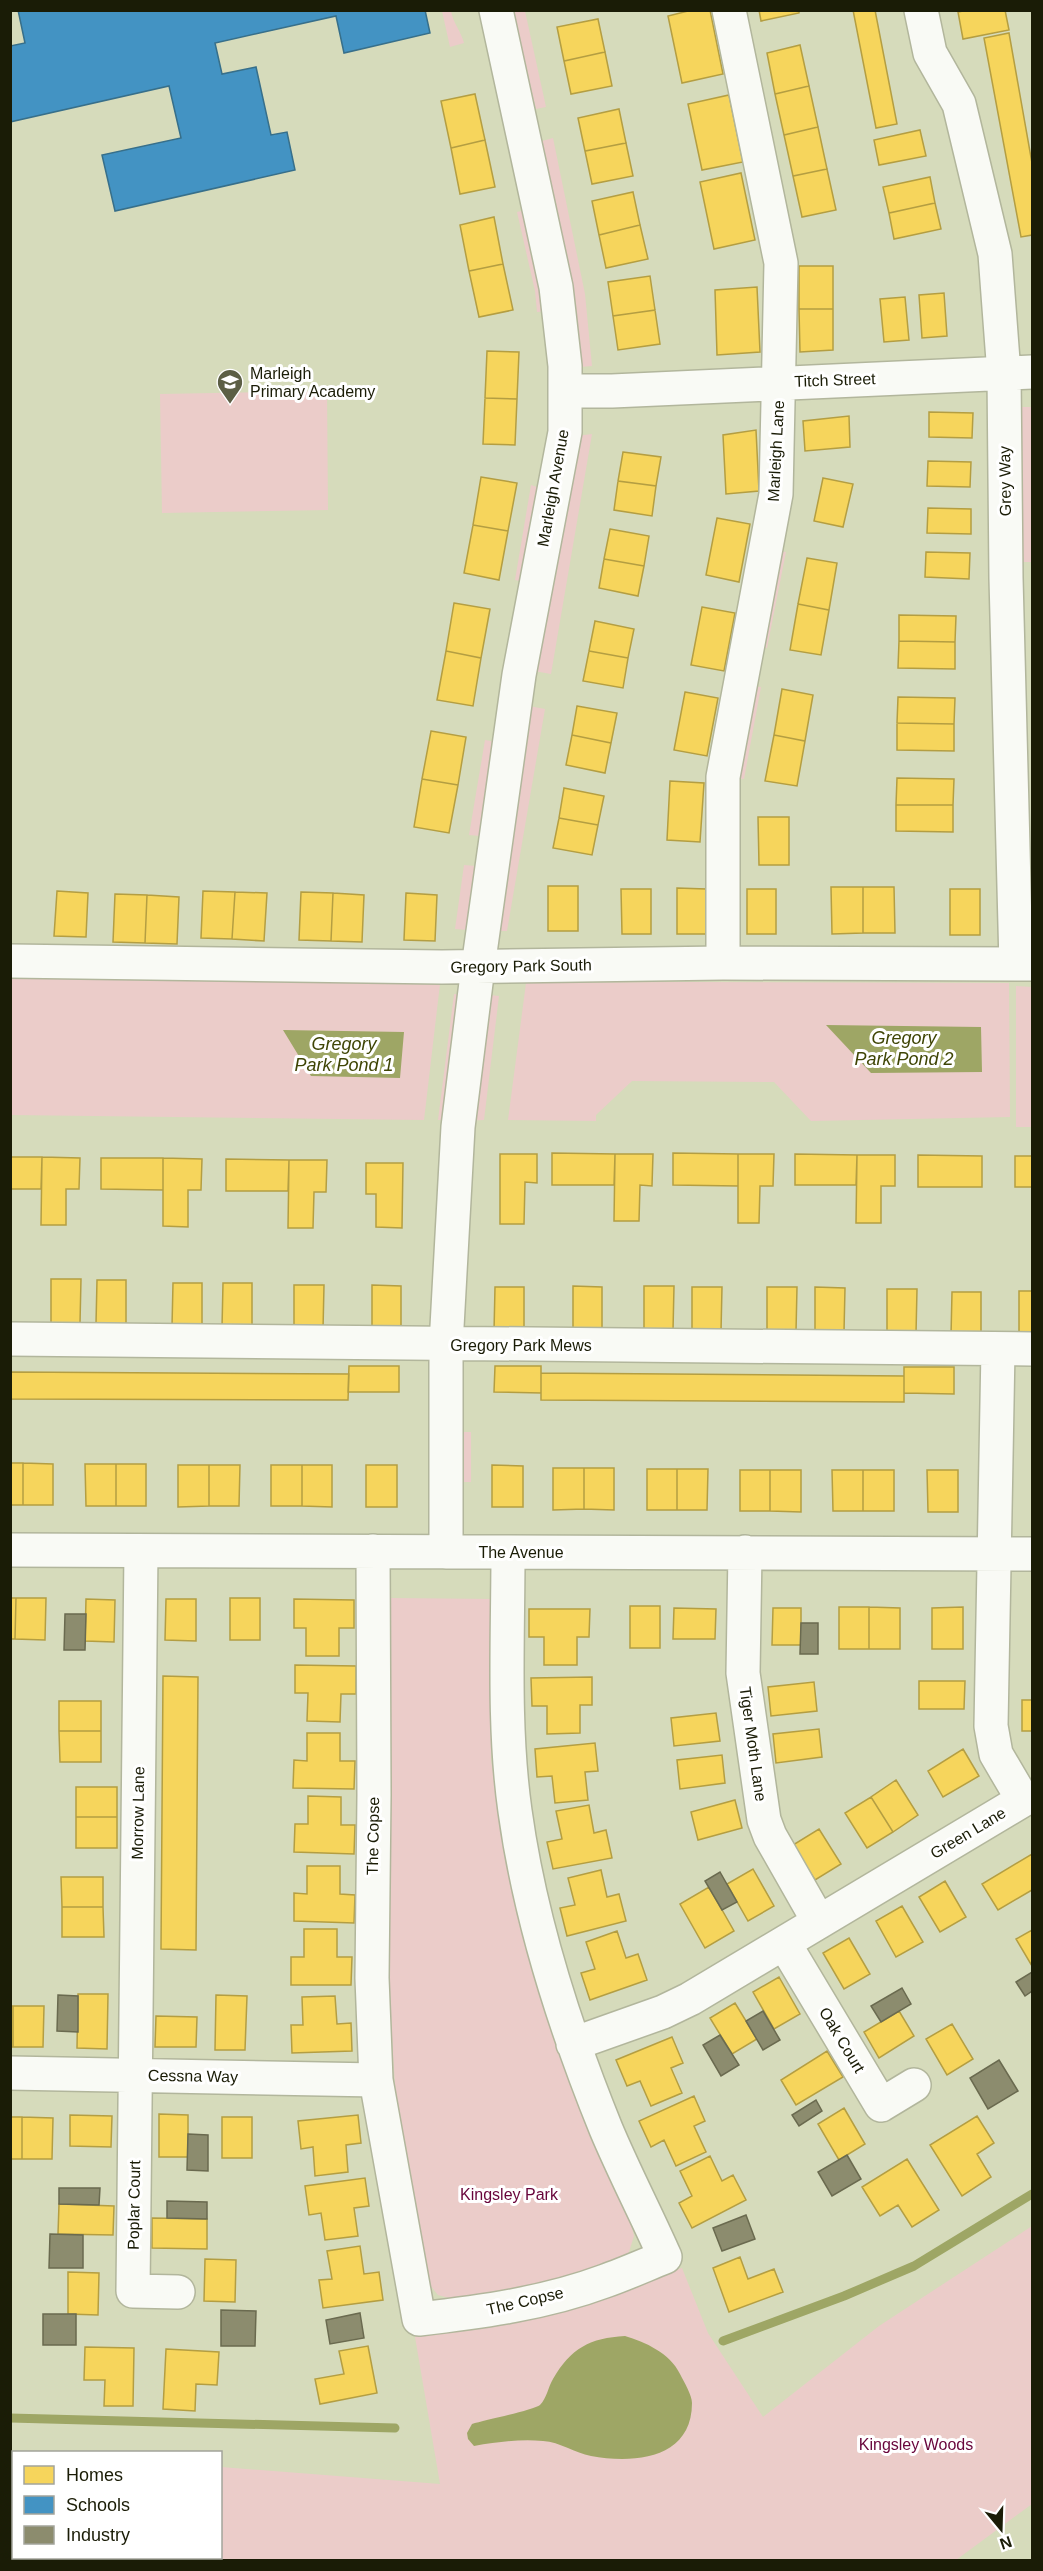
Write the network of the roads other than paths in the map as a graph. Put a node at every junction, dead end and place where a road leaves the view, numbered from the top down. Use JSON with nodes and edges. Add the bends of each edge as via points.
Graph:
{"nodes":[{"id":1,"x":496,"y":10,"type":"edge"},
{"id":2,"x":729,"y":10,"type":"edge"},
{"id":3,"x":921,"y":10,"type":"edge"},
{"id":4,"x":1018,"y":373,"type":"edge"},
{"id":5,"x":778,"y":383,"type":"junction"},
{"id":6,"x":565,"y":390,"type":"junction"},
{"id":7,"x":1019,"y":578,"type":"edge"},
{"id":8,"x":1022,"y":773,"type":"edge"},
{"id":9,"x":10,"y":961,"type":"edge"},
{"id":10,"x":723,"y":963,"type":"junction"},
{"id":11,"x":1024,"y":964,"type":"edge"},
{"id":12,"x":478,"y":967,"type":"junction"},
{"id":13,"x":10,"y":1339,"type":"edge"},
{"id":14,"x":446,"y":1345,"type":"junction"},
{"id":15,"x":998,"y":1349,"type":"junction"},
{"id":16,"x":1032,"y":1349,"type":"edge"},
{"id":17,"x":10,"y":1550,"type":"edge"},
{"id":18,"x":141,"y":1551,"type":"junction"},
{"id":19,"x":373,"y":1551,"type":"junction"},
{"id":20,"x":446,"y":1552,"type":"junction"},
{"id":21,"x":745,"y":1552,"type":"junction"},
{"id":22,"x":508,"y":1553,"type":"junction"},
{"id":23,"x":996,"y":1553,"type":"junction"},
{"id":24,"x":1032,"y":1554,"type":"edge"},
{"id":25,"x":1028,"y":1808,"type":"edge"},
{"id":26,"x":819,"y":1922,"type":"junction"},
{"id":27,"x":784,"y":1943,"type":"junction"},
{"id":28,"x":573,"y":2044,"type":"junction"},
{"id":29,"x":10,"y":2073,"type":"edge"},
{"id":30,"x":136,"y":2075,"type":"junction"},
{"id":31,"x":376,"y":2080,"type":"junction"},
{"id":32,"x":914,"y":2085,"type":"dead end"},
{"id":33,"x":178,"y":2292,"type":"dead end"}],
"edges":[{"from":1,"to":6,"type":"street","name":"Marleigh Avenue","via":[[556,287]]},
{"from":2,"to":5,"type":"street","name":"Marleigh Lane","via":[[781,264]]},
{"from":3,"to":4,"type":"street","name":"Grey Way","via":[[930,53],[959,104],[995,254]]},
{"from":4,"to":5,"type":"street","name":"Titch Street"},
{"from":4,"to":7,"type":"street","name":"Grey Way"},
{"from":5,"to":6,"type":"street","name":"Titch Street"},
{"from":5,"to":10,"type":"street","name":"Marleigh Lane","via":[[776,494],[723,777]]},
{"from":6,"to":12,"type":"street","name":"Marleigh Avenue","via":[[565,432],[519,675]]},
{"from":7,"to":8,"type":"street","name":"Grey Way"},
{"from":8,"to":11,"type":"street","name":"Grey Way"},
{"from":9,"to":12,"type":"street","name":"Gregory Park South"},
{"from":10,"to":11,"type":"street","name":"Gregory Park South"},
{"from":10,"to":12,"type":"street","name":"Gregory Park South"},
{"from":12,"to":14,"type":"street","name":"Marleigh Avenue","via":[[458,1127]]},
{"from":13,"to":14,"type":"street","name":"Gregory Park Mews"},
{"from":14,"to":15,"type":"street","name":"Gregory Park Mews"},
{"from":14,"to":20,"type":"street","name":"Marleigh Avenue"},
{"from":15,"to":16,"type":"street","name":"Gregory Park Mews"},
{"from":15,"to":23,"type":"street","name":"Green Lane"},
{"from":17,"to":18,"type":"street","name":"The Avenue"},
{"from":18,"to":19,"type":"street","name":"The Avenue"},
{"from":18,"to":30,"type":"street","name":"Morrow Lane"},
{"from":19,"to":20,"type":"street","name":"The Avenue"},
{"from":19,"to":31,"type":"street","name":"The Copse","via":[[372,1978]]},
{"from":20,"to":22,"type":"street","name":"The Avenue"},
{"from":21,"to":22,"type":"street","name":"The Avenue"},
{"from":21,"to":23,"type":"street","name":"The Avenue"},
{"from":21,"to":26,"type":"street","name":"Tiger Moth Lane","via":[[743,1673],[764,1820]]},
{"from":22,"to":28,"type":"street","name":"The Copse","via":[[510,1759],[515,1812],[531,1897]]},
{"from":23,"to":24,"type":"street","name":"The Avenue"},
{"from":23,"to":25,"type":"street","name":"Green Lane","via":[[992,1726],[996,1754]]},
{"from":25,"to":26,"type":"street","name":"Green Lane"},
{"from":26,"to":27,"type":"street","name":"Green Lane"},
{"from":27,"to":28,"type":"street","name":"Green Lane","via":[[663,2012]]},
{"from":27,"to":32,"type":"street","name":"Oak Court","via":[[881,2105]]},
{"from":28,"to":31,"type":"street","name":"The Copse","via":[[607,2131],[665,2257],[603,2282],[531,2302],[419,2319]]},
{"from":29,"to":30,"type":"street","name":"Cessna Way"},
{"from":30,"to":31,"type":"street","name":"Cessna Way"},
{"from":30,"to":33,"type":"street","name":"Poplar Court","via":[[133,2291]]}]}
